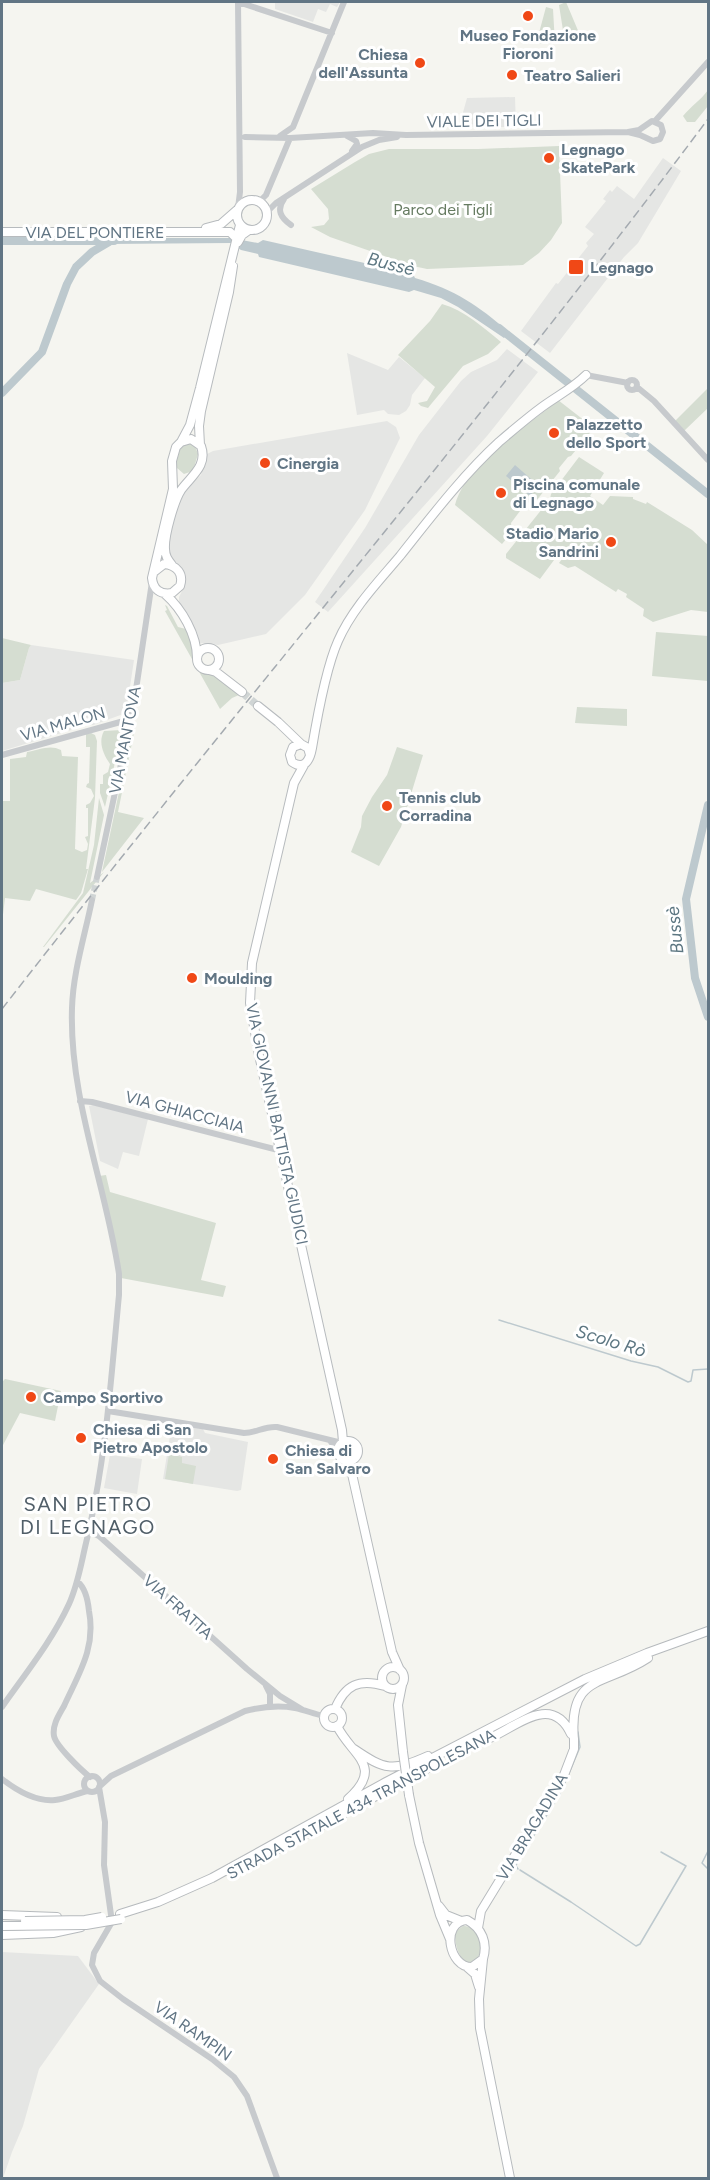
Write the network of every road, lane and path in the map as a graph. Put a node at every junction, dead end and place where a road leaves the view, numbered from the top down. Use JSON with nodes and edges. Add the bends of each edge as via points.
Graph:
{"nodes":[{"id":1,"x":238,"y":2,"type":"edge"},
{"id":2,"x":345,"y":2,"type":"edge"},
{"id":3,"x":332,"y":33,"type":"junction"},
{"id":4,"x":708,"y":62,"type":"edge"},
{"id":5,"x":676,"y":99,"type":"junction"},
{"id":6,"x":655,"y":122,"type":"junction"},
{"id":7,"x":294,"y":127,"type":"junction"},
{"id":8,"x":644,"y":127,"type":"junction"},
{"id":9,"x":663,"y":129,"type":"junction"},
{"id":10,"x":240,"y":131,"type":"junction"},
{"id":11,"x":628,"y":132,"type":"junction"},
{"id":12,"x":339,"y":135,"type":"junction"},
{"id":13,"x":406,"y":135,"type":"junction"},
{"id":14,"x":245,"y":137,"type":"junction"},
{"id":15,"x":276,"y":137,"type":"junction"},
{"id":16,"x":300,"y":137,"type":"junction"},
{"id":17,"x":645,"y":137,"type":"junction"},
{"id":18,"x":290,"y":138,"type":"junction"},
{"id":19,"x":240,"y":144,"type":"junction"},
{"id":20,"x":350,"y":154,"type":"junction"},
{"id":21,"x":284,"y":198,"type":"junction"},
{"id":22,"x":260,"y":202,"type":"junction"},
{"id":23,"x":238,"y":209,"type":"junction"},
{"id":24,"x":267,"y":212,"type":"junction"},
{"id":25,"x":239,"y":224,"type":"junction"},
{"id":26,"x":291,"y":225,"type":"dead end"},
{"id":27,"x":249,"y":230,"type":"junction"},
{"id":28,"x":189,"y":231,"type":"junction"},
{"id":29,"x":2,"y":232,"type":"edge"},
{"id":30,"x":207,"y":232,"type":"junction"},
{"id":31,"x":237,"y":242,"type":"junction"},
{"id":32,"x":586,"y":375,"type":"joint"},
{"id":33,"x":181,"y":442,"type":"junction"},
{"id":34,"x":200,"y":445,"type":"junction"},
{"id":35,"x":708,"y":460,"type":"edge"},
{"id":36,"x":173,"y":471,"type":"junction"},
{"id":37,"x":192,"y":477,"type":"junction"},
{"id":38,"x":172,"y":565,"type":"junction"},
{"id":39,"x":155,"y":571,"type":"junction"},
{"id":40,"x":152,"y":581,"type":"junction"},
{"id":41,"x":177,"y":590,"type":"junction"},
{"id":42,"x":164,"y":593,"type":"junction"},
{"id":43,"x":147,"y":603,"type":"junction"},
{"id":44,"x":178,"y":607,"type":"junction"},
{"id":45,"x":194,"y":638,"type":"junction"},
{"id":46,"x":207,"y":648,"type":"junction"},
{"id":47,"x":197,"y":658,"type":"junction"},
{"id":48,"x":218,"y":663,"type":"junction"},
{"id":49,"x":209,"y":670,"type":"junction"},
{"id":50,"x":224,"y":678,"type":"junction"},
{"id":51,"x":242,"y":692,"type":"tunnel mouth"},
{"id":52,"x":258,"y":706,"type":"tunnel mouth"},
{"id":53,"x":131,"y":719,"type":"junction"},
{"id":54,"x":288,"y":732,"type":"junction"},
{"id":55,"x":314,"y":735,"type":"junction"},
{"id":56,"x":302,"y":745,"type":"junction"},
{"id":57,"x":291,"y":749,"type":"junction"},
{"id":58,"x":2,"y":755,"type":"edge"},
{"id":59,"x":310,"y":755,"type":"junction"},
{"id":60,"x":292,"y":762,"type":"junction"},
{"id":61,"x":304,"y":765,"type":"junction"},
{"id":62,"x":294,"y":783,"type":"junction"},
{"id":63,"x":98,"y":877,"type":"tunnel mouth"},
{"id":64,"x":92,"y":900,"type":"tunnel mouth"},
{"id":65,"x":80,"y":1101,"type":"junction"},
{"id":66,"x":282,"y":1151,"type":"junction"},
{"id":67,"x":108,"y":1411,"type":"junction"},
{"id":68,"x":342,"y":1430,"type":"junction"},
{"id":69,"x":352,"y":1442,"type":"junction"},
{"id":70,"x":341,"y":1445,"type":"junction"},
{"id":71,"x":355,"y":1458,"type":"junction"},
{"id":72,"x":343,"y":1460,"type":"junction"},
{"id":73,"x":352,"y":1474,"type":"junction"},
{"id":74,"x":89,"y":1531,"type":"junction"},
{"id":75,"x":78,"y":1582,"type":"junction"},
{"id":76,"x":708,"y":1631,"type":"edge"},
{"id":77,"x":708,"y":1636,"type":"edge"},
{"id":78,"x":392,"y":1652,"type":"junction"},
{"id":79,"x":648,"y":1658,"type":"junction"},
{"id":80,"x":400,"y":1670,"type":"junction"},
{"id":81,"x":384,"y":1673,"type":"junction"},
{"id":82,"x":370,"y":1682,"type":"junction"},
{"id":83,"x":266,"y":1685,"type":"junction"},
{"id":84,"x":402,"y":1685,"type":"junction"},
{"id":85,"x":387,"y":1687,"type":"junction"},
{"id":86,"x":280,"y":1696,"type":"junction"},
{"id":87,"x":270,"y":1698,"type":"junction"},
{"id":88,"x":398,"y":1706,"type":"junction"},
{"id":89,"x":2,"y":1707,"type":"edge"},
{"id":90,"x":270,"y":1707,"type":"junction"},
{"id":91,"x":303,"y":1710,"type":"junction"},
{"id":92,"x":335,"y":1710,"type":"junction"},
{"id":93,"x":324,"y":1716,"type":"junction"},
{"id":94,"x":337,"y":1726,"type":"junction"},
{"id":95,"x":483,"y":1732,"type":"junction"},
{"id":96,"x":574,"y":1740,"type":"junction"},
{"id":97,"x":472,"y":1744,"type":"junction"},
{"id":98,"x":354,"y":1749,"type":"junction"},
{"id":99,"x":111,"y":1776,"type":"junction"},
{"id":100,"x":2,"y":1779,"type":"edge"},
{"id":101,"x":88,"y":1782,"type":"junction"},
{"id":102,"x":99,"y":1787,"type":"junction"},
{"id":103,"x":102,"y":1802,"type":"junction"},
{"id":104,"x":331,"y":1812,"type":"junction"},
{"id":105,"x":438,"y":1904,"type":"junction"},
{"id":106,"x":481,"y":1911,"type":"junction"},
{"id":107,"x":2,"y":1915,"type":"edge"},
{"id":108,"x":121,"y":1917,"type":"junction"},
{"id":109,"x":2,"y":1920,"type":"edge"},
{"id":110,"x":66,"y":1920,"type":"junction"},
{"id":111,"x":464,"y":1921,"type":"junction"},
{"id":112,"x":86,"y":1925,"type":"junction"},
{"id":113,"x":2,"y":1926,"type":"edge"},
{"id":114,"x":478,"y":1928,"type":"junction"},
{"id":115,"x":2,"y":1935,"type":"edge"},
{"id":116,"x":450,"y":1939,"type":"junction"},
{"id":117,"x":483,"y":1959,"type":"junction"},
{"id":118,"x":467,"y":1967,"type":"junction"},
{"id":119,"x":480,"y":1989,"type":"junction"},
{"id":120,"x":277,"y":2178,"type":"edge"},
{"id":121,"x":510,"y":2178,"type":"edge"}],
"edges":[{"from":1,"to":3,"type":"street"},
{"from":1,"to":10,"type":"street"},
{"from":2,"to":3,"type":"street"},
{"from":3,"to":7,"type":"street"},
{"from":4,"to":5,"type":"street","name":"VIALE DEI TIGLI"},
{"from":5,"to":6,"type":"street","name":"VIALE DEI TIGLI"},
{"from":5,"to":9,"type":"street","name":"VIALE DEI TIGLI"},
{"from":6,"to":8,"type":"street","name":"VIALE DEI TIGLI"},
{"from":6,"to":9,"type":"street"},
{"from":7,"to":15,"type":"street"},
{"from":7,"to":16,"type":"street"},
{"from":8,"to":11,"type":"street","name":"VIALE DEI TIGLI"},
{"from":8,"to":17,"type":"street"},
{"from":9,"to":17,"type":"street","via":[[657,140]]},
{"from":10,"to":14,"type":"street"},
{"from":10,"to":19,"type":"street"},
{"from":11,"to":13,"type":"street","name":"VIALE DEI TIGLI"},
{"from":11,"to":17,"type":"street","name":"VIALE DEI TIGLI"},
{"from":12,"to":13,"type":"street","name":"VIALE DEI TIGLI"},
{"from":12,"to":16,"type":"street","name":"VIALE DEI TIGLI"},
{"from":12,"to":20,"type":"street","via":[[356,141]]},
{"from":13,"to":20,"type":"street","via":[[379,140]]},
{"from":14,"to":15,"type":"street","name":"VIALE DEI TIGLI"},
{"from":14,"to":19,"type":"street"},
{"from":15,"to":18,"type":"street","name":"VIALE DEI TIGLI"},
{"from":16,"to":18,"type":"street","name":"VIALE DEI TIGLI"},
{"from":18,"to":22,"type":"street"},
{"from":19,"to":23,"type":"street"},
{"from":20,"to":21,"type":"street"},
{"from":21,"to":24,"type":"street"},
{"from":21,"to":26,"type":"street","via":[[280,213]]},
{"from":22,"to":23,"type":"main road","via":[[246,201]]},
{"from":22,"to":24,"type":"main road"},
{"from":23,"to":25,"type":"main road"},
{"from":23,"to":28,"type":"main road","name":"VIA DEL PONTIERE","via":[[218,226]]},
{"from":24,"to":27,"type":"main road","via":[[263,225]]},
{"from":25,"to":27,"type":"main road"},
{"from":25,"to":30,"type":"main road","name":"VIA DEL PONTIERE"},
{"from":25,"to":31,"type":"main road","name":"VIA MANTOVA"},
{"from":27,"to":31,"type":"main road"},
{"from":28,"to":29,"type":"main road","name":"VIA DEL PONTIERE"},
{"from":28,"to":30,"type":"main road","name":"VIA DEL PONTIERE"},
{"from":30,"to":31,"type":"main road","name":"VIA DEL PONTIERE","via":[[230,232]]},
{"from":31,"to":33,"type":"main road","name":"VIA MANTOVA","via":[[191,422]]},
{"from":31,"to":34,"type":"main road","name":"VIA MANTOVA","via":[[230,292],[200,420]]},
{"from":32,"to":35,"type":"street","via":[[628,383],[630,389],[637,387]]},
{"from":32,"to":55,"type":"main road","name":"VIA GIOVANNI BATTISTA GIUDICI","via":[[477,464],[364,600],[335,647]]},
{"from":33,"to":34,"type":"main road","via":[[191,439]]},
{"from":33,"to":36,"type":"main road","name":"VIA MANTOVA","via":[[175,449]]},
{"from":34,"to":37,"type":"main road","name":"VIA MANTOVA","via":[[201,460]]},
{"from":36,"to":37,"type":"main road","via":[[181,477]]},
{"from":36,"to":39,"type":"main road","name":"VIA MANTOVA","via":[[173,489]]},
{"from":37,"to":38,"type":"main road","name":"VIA MANTOVA","via":[[179,494],[167,534],[166,558]]},
{"from":38,"to":39,"type":"main road","via":[[165,564]]},
{"from":38,"to":41,"type":"main road","name":"VIA MANTOVA","via":[[181,574]]},
{"from":39,"to":40,"type":"main road","name":"VIA MANTOVA"},
{"from":40,"to":42,"type":"main road","via":[[156,590]]},
{"from":40,"to":43,"type":"street","name":"VIA MANTOVA"},
{"from":41,"to":42,"type":"main road"},
{"from":41,"to":44,"type":"main road"},
{"from":42,"to":43,"type":"street"},
{"from":42,"to":44,"type":"main road"},
{"from":43,"to":53,"type":"street","name":"VIA MANTOVA"},
{"from":44,"to":45,"type":"main road"},
{"from":45,"to":46,"type":"main road"},
{"from":45,"to":47,"type":"main road"},
{"from":46,"to":47,"type":"main road"},
{"from":46,"to":48,"type":"main road","via":[[217,651]]},
{"from":47,"to":49,"type":"main road","via":[[199,665]]},
{"from":48,"to":49,"type":"main road"},
{"from":48,"to":50,"type":"main road"},
{"from":49,"to":50,"type":"main road"},
{"from":50,"to":51,"type":"main road"},
{"from":52,"to":54,"type":"main road"},
{"from":53,"to":58,"type":"street","name":"VIA MALON"},
{"from":53,"to":63,"type":"street","name":"VIA MANTOVA"},
{"from":54,"to":56,"type":"main road"},
{"from":54,"to":57,"type":"main road","name":"VIA GIOVANNI BATTISTA GIUDICI"},
{"from":55,"to":56,"type":"main road"},
{"from":55,"to":59,"type":"main road","name":"VIA GIOVANNI BATTISTA GIUDICI"},
{"from":56,"to":57,"type":"main road"},
{"from":56,"to":59,"type":"main road"},
{"from":57,"to":60,"type":"main road","name":"VIA GIOVANNI BATTISTA GIUDICI"},
{"from":59,"to":61,"type":"main road","name":"VIA GIOVANNI BATTISTA GIUDICI"},
{"from":60,"to":61,"type":"main road"},
{"from":60,"to":62,"type":"main road","name":"VIA GIOVANNI BATTISTA GIUDICI"},
{"from":61,"to":62,"type":"main road","name":"VIA GIOVANNI BATTISTA GIUDICI"},
{"from":62,"to":66,"type":"main road","name":"VIA GIOVANNI BATTISTA GIUDICI","via":[[250,981],[252,1023]]},
{"from":64,"to":65,"type":"street","via":[[72,1003],[73,1054]]},
{"from":65,"to":66,"type":"street","name":"VIA GHIACCIAIA"},
{"from":65,"to":67,"type":"street","via":[[119,1274]]},
{"from":66,"to":68,"type":"main road","name":"VIA GIOVANNI BATTISTA GIUDICI"},
{"from":67,"to":70,"type":"street","via":[[244,1433],[277,1427]]},
{"from":67,"to":74,"type":"street"},
{"from":68,"to":69,"type":"main road","name":"VIA GIOVANNI BATTISTA GIUDICI"},
{"from":68,"to":70,"type":"main road","name":"VIA GIOVANNI BATTISTA GIUDICI"},
{"from":69,"to":70,"type":"main road"},
{"from":69,"to":71,"type":"main road","name":"VIA GIOVANNI BATTISTA GIUDICI","via":[[358,1449]]},
{"from":70,"to":72,"type":"main road","name":"VIA GIOVANNI BATTISTA GIUDICI"},
{"from":71,"to":72,"type":"main road"},
{"from":71,"to":73,"type":"main road","name":"VIA GIOVANNI BATTISTA GIUDICI"},
{"from":72,"to":73,"type":"main road","name":"VIA GIOVANNI BATTISTA GIUDICI"},
{"from":73,"to":78,"type":"main road","name":"VIA GIOVANNI BATTISTA GIUDICI"},
{"from":74,"to":75,"type":"street"},
{"from":74,"to":83,"type":"street","name":"VIA FRATTA"},
{"from":75,"to":89,"type":"street","via":[[57,1626]]},
{"from":75,"to":101,"type":"street","via":[[89,1606],[92,1640],[55,1724],[54,1736]]},
{"from":76,"to":95,"type":"highway","name":"STRADA STATALE 434 TRANSPOLESANA","via":[[585,1679]]},
{"from":77,"to":79,"type":"highway","name":"STRADA STATALE 434 TRANSPOLESANA"},
{"from":78,"to":80,"type":"main road","name":"VIA GIOVANNI BATTISTA GIUDICI"},
{"from":78,"to":81,"type":"main road"},
{"from":79,"to":96,"type":"highway","via":[[584,1691],[574,1707]]},
{"from":79,"to":97,"type":"highway","name":"STRADA STATALE 434 TRANSPOLESANA","via":[[580,1687]]},
{"from":80,"to":81,"type":"main road","via":[[391,1668]]},
{"from":80,"to":84,"type":"main road"},
{"from":81,"to":82,"type":"main road"},
{"from":81,"to":85,"type":"main road","via":[[382,1680]]},
{"from":82,"to":85,"type":"main road"},
{"from":82,"to":92,"type":"main road","via":[[348,1689]]},
{"from":83,"to":86,"type":"street","name":"VIA FRATTA"},
{"from":83,"to":87,"type":"street"},
{"from":84,"to":85,"type":"main road","via":[[396,1689]]},
{"from":84,"to":88,"type":"main road"},
{"from":85,"to":88,"type":"main road"},
{"from":86,"to":87,"type":"street"},
{"from":86,"to":91,"type":"street","name":"VIA FRATTA"},
{"from":87,"to":90,"type":"street"},
{"from":88,"to":105,"type":"main road","bridge":true,"via":[[409,1795]]},
{"from":90,"to":91,"type":"street"},
{"from":90,"to":99,"type":"street","via":[[245,1711]]},
{"from":91,"to":93,"type":"street"},
{"from":92,"to":93,"type":"main road"},
{"from":92,"to":94,"type":"main road","via":[[342,1718]]},
{"from":93,"to":94,"type":"main road","via":[[327,1725]]},
{"from":94,"to":98,"type":"highway"},
{"from":95,"to":98,"type":"highway","via":[[423,1758],[393,1766],[376,1764]]},
{"from":95,"to":104,"type":"highway","name":"STRADA STATALE 434 TRANSPOLESANA"},
{"from":96,"to":97,"type":"highway","via":[[563,1721],[542,1714]]},
{"from":96,"to":106,"type":"main road","name":"VIA BRAGADINA","via":[[562,1777]]},
{"from":97,"to":108,"type":"highway","name":"STRADA STATALE 434 TRANSPOLESANA","via":[[217,1882],[161,1907]]},
{"from":98,"to":104,"type":"highway","via":[[364,1763],[365,1776],[353,1795]]},
{"from":99,"to":101,"type":"street"},
{"from":99,"to":102,"type":"street"},
{"from":100,"to":101,"type":"street","via":[[23,1793],[55,1800],[76,1793]]},
{"from":101,"to":102,"type":"street","via":[[99,1782]]},
{"from":101,"to":102,"type":"street","via":[[96,1791]]},
{"from":101,"to":103,"type":"street"},
{"from":102,"to":103,"type":"street"},
{"from":103,"to":120,"type":"street","name":"VIA RAMPIN","via":[[104,1865],[112,1922],[94,1953],[92,1965],[100,1981],[234,2077],[247,2096]]},
{"from":104,"to":108,"type":"highway","name":"STRADA STATALE 434 TRANSPOLESANA","via":[[188,1890]]},
{"from":105,"to":111,"type":"main road","via":[[446,1914]]},
{"from":105,"to":116,"type":"main road"},
{"from":106,"to":111,"type":"main road"},
{"from":106,"to":114,"type":"main road"},
{"from":107,"to":110,"type":"highway","bridge":true},
{"from":108,"to":110,"type":"highway","name":"STRADA STATALE 434 TRANSPOLESANA","bridge":true},
{"from":108,"to":112,"type":"highway","name":"STRADA STATALE 434 TRANSPOLESANA","bridge":true},
{"from":109,"to":110,"type":"highway","name":"STRADA STATALE 434 TRANSPOLESANA","bridge":true},
{"from":111,"to":114,"type":"main road"},
{"from":111,"to":116,"type":"main road","via":[[453,1928]]},
{"from":112,"to":113,"type":"highway","name":"STRADA STATALE 434 TRANSPOLESANA","bridge":true},
{"from":112,"to":115,"type":"highway","bridge":true,"via":[[53,1933]]},
{"from":114,"to":117,"type":"main road","via":[[485,1944]]},
{"from":116,"to":118,"type":"main road","via":[[455,1957]]},
{"from":117,"to":118,"type":"main road","via":[[476,1966]]},
{"from":117,"to":119,"type":"main road"},
{"from":118,"to":119,"type":"main road","via":[[475,1974]]},
{"from":119,"to":121,"type":"main road","via":[[483,2048]]}]}
